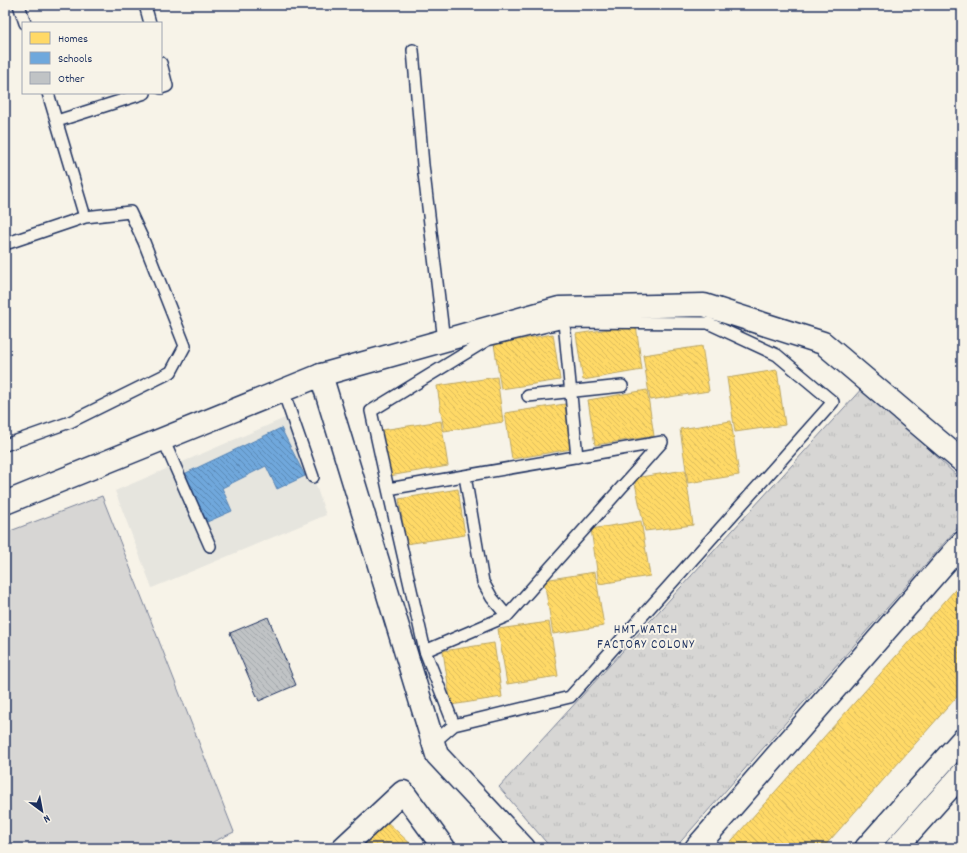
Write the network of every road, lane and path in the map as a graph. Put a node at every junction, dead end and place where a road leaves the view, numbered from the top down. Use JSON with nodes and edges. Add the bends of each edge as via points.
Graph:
{"nodes":[{"id":1,"x":19,"y":5,"type":"edge"},
{"id":2,"x":145,"y":5,"type":"edge"},
{"id":3,"x":25,"y":22,"type":"edge"},
{"id":4,"x":150,"y":22,"type":"edge"},
{"id":5,"x":413,"y":50,"type":"dead end"},
{"id":6,"x":162,"y":67,"type":"edge"},
{"id":7,"x":162,"y":88,"type":"edge"},
{"id":8,"x":48,"y":94,"type":"edge"},
{"id":9,"x":143,"y":94,"type":"edge"},
{"id":10,"x":57,"y":121,"type":"junction"},
{"id":11,"x":85,"y":217,"type":"junction"},
{"id":12,"x":5,"y":244,"type":"edge"},
{"id":13,"x":564,"y":322,"type":"junction"},
{"id":14,"x":444,"y":341,"type":"junction"},
{"id":15,"x":321,"y":376,"type":"junction"},
{"id":16,"x":622,"y":386,"type":"dead end"},
{"id":17,"x":283,"y":391,"type":"junction"},
{"id":18,"x":571,"y":391,"type":"junction"},
{"id":19,"x":528,"y":396,"type":"dead end"},
{"id":20,"x":163,"y":439,"type":"junction"},
{"id":21,"x":5,"y":445,"type":"edge"},
{"id":22,"x":577,"y":457,"type":"junction"},
{"id":23,"x":962,"y":461,"type":"edge"},
{"id":24,"x":465,"y":476,"type":"junction"},
{"id":25,"x":313,"y":477,"type":"dead end"},
{"id":26,"x":388,"y":490,"type":"junction"},
{"id":27,"x":5,"y":503,"type":"edge"},
{"id":28,"x":962,"y":543,"type":"edge"},
{"id":29,"x":210,"y":546,"type":"dead end"},
{"id":30,"x":507,"y":616,"type":"junction"},
{"id":31,"x":424,"y":651,"type":"junction"},
{"id":32,"x":454,"y":725,"type":"junction"},
{"id":33,"x":962,"y":740,"type":"edge"},
{"id":34,"x":434,"y":743,"type":"junction"},
{"id":35,"x":962,"y":774,"type":"edge"},
{"id":36,"x":900,"y":809,"type":"junction"},
{"id":37,"x":917,"y":824,"type":"junction"},
{"id":38,"x":517,"y":845,"type":"edge"},
{"id":39,"x":343,"y":848,"type":"edge"},
{"id":40,"x":444,"y":848,"type":"edge"},
{"id":41,"x":696,"y":848,"type":"edge"},
{"id":42,"x":866,"y":848,"type":"edge"},
{"id":43,"x":896,"y":848,"type":"edge"}],
"edges":[{"from":1,"to":3,"type":"lane"},
{"from":2,"to":4,"type":"lane"},
{"from":5,"to":14,"type":"lane","via":[[423,165]]},
{"from":6,"to":7,"type":"lane","via":[[167,86]]},
{"from":8,"to":10,"type":"lane"},
{"from":9,"to":10,"type":"lane"},
{"from":10,"to":11,"type":"lane"},
{"from":11,"to":12,"type":"lane"},
{"from":11,"to":21,"type":"lane","via":[[130,212],[185,346],[170,372],[70,422]]},
{"from":13,"to":18,"type":"lane"},
{"from":13,"to":26,"type":"lane","via":[[487,340],[371,411]]},
{"from":13,"to":32,"type":"lane","via":[[708,323],[777,355],[833,402],[570,697]]},
{"from":14,"to":15,"type":"street"},
{"from":14,"to":23,"type":"street","via":[[559,308],[704,305],[823,343]]},
{"from":15,"to":17,"type":"street"},
{"from":15,"to":34,"type":"street"},
{"from":16,"to":18,"type":"lane"},
{"from":17,"to":20,"type":"street"},
{"from":17,"to":25,"type":"lane"},
{"from":18,"to":19,"type":"lane"},
{"from":18,"to":22,"type":"lane"},
{"from":20,"to":27,"type":"street"},
{"from":20,"to":29,"type":"lane"},
{"from":22,"to":24,"type":"lane"},
{"from":22,"to":30,"type":"lane","via":[[662,442]]},
{"from":24,"to":26,"type":"lane"},
{"from":24,"to":30,"type":"lane","via":[[483,582]]},
{"from":26,"to":31,"type":"lane"},
{"from":28,"to":41,"type":"street"},
{"from":30,"to":31,"type":"lane"},
{"from":31,"to":32,"type":"lane"},
{"from":32,"to":34,"type":"lane"},
{"from":33,"to":36,"type":"street"},
{"from":34,"to":38,"type":"street","via":[[437,755]]},
{"from":35,"to":37,"type":"street"},
{"from":36,"to":37,"type":"street"},
{"from":36,"to":42,"type":"street"},
{"from":37,"to":43,"type":"street"},
{"from":39,"to":40,"type":"street","via":[[403,792]]}]}
